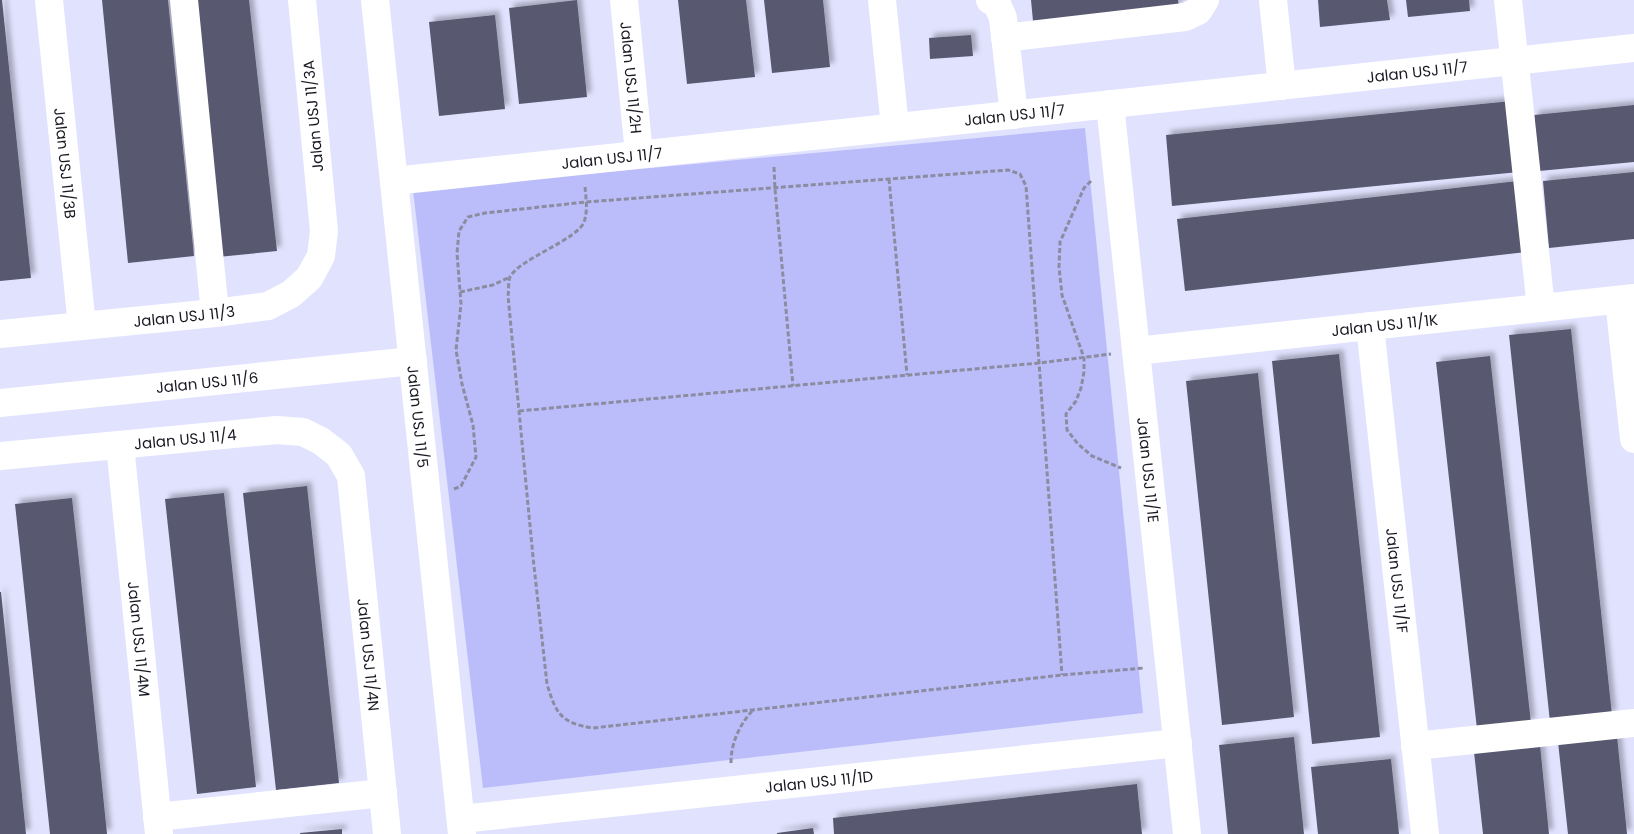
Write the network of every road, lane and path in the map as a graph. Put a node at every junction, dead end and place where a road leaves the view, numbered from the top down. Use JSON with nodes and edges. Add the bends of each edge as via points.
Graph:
{"nodes":[{"id":1,"x":49,"y":0,"type":"edge"},
{"id":2,"x":184,"y":0,"type":"edge"},
{"id":3,"x":302,"y":0,"type":"edge"},
{"id":4,"x":374,"y":0,"type":"edge"},
{"id":5,"x":624,"y":0,"type":"edge"},
{"id":6,"x":882,"y":0,"type":"edge"},
{"id":7,"x":990,"y":0,"type":"edge"},
{"id":8,"x":1205,"y":0,"type":"edge"},
{"id":9,"x":1273,"y":0,"type":"edge"},
{"id":10,"x":1508,"y":0,"type":"edge"},
{"id":11,"x":1005,"y":38,"type":"junction"},
{"id":12,"x":1634,"y":48,"type":"edge"},
{"id":13,"x":1514,"y":61,"type":"junction"},
{"id":14,"x":1282,"y":86,"type":"junction"},
{"id":15,"x":1110,"y":104,"type":"junction"},
{"id":16,"x":1014,"y":115,"type":"junction"},
{"id":17,"x":895,"y":127,"type":"junction"},
{"id":18,"x":774,"y":140,"type":"junction"},
{"id":19,"x":639,"y":154,"type":"junction"},
{"id":20,"x":582,"y":160,"type":"junction"},
{"id":21,"x":1116,"y":160,"type":"junction"},
{"id":22,"x":889,"y":179,"type":"junction"},
{"id":23,"x":394,"y":181,"type":"junction"},
{"id":24,"x":775,"y":189,"type":"junction"},
{"id":25,"x":586,"y":202,"type":"junction"},
{"id":26,"x":324,"y":231,"type":"joint"},
{"id":27,"x":510,"y":276,"type":"junction"},
{"id":28,"x":460,"y":292,"type":"junction"},
{"id":29,"x":1626,"y":299,"type":"edge"},
{"id":30,"x":1541,"y":308,"type":"junction"},
{"id":31,"x":215,"y":313,"type":"junction"},
{"id":32,"x":82,"y":326,"type":"junction"},
{"id":33,"x":1370,"y":326,"type":"junction"},
{"id":34,"x":0,"y":334,"type":"edge"},
{"id":35,"x":1136,"y":351,"type":"junction"},
{"id":36,"x":1084,"y":358,"type":"junction"},
{"id":37,"x":412,"y":361,"type":"junction"},
{"id":38,"x":1039,"y":363,"type":"junction"},
{"id":39,"x":908,"y":375,"type":"junction"},
{"id":40,"x":793,"y":386,"type":"junction"},
{"id":41,"x":0,"y":403,"type":"edge"},
{"id":42,"x":519,"y":411,"type":"junction"},
{"id":43,"x":1633,"y":422,"type":"edge"},
{"id":44,"x":120,"y":445,"type":"junction"},
{"id":45,"x":0,"y":456,"type":"edge"},
{"id":46,"x":351,"y":476,"type":"joint"},
{"id":47,"x":1150,"y":480,"type":"junction"},
{"id":48,"x":453,"y":490,"type":"dead end"},
{"id":49,"x":1170,"y":666,"type":"junction"},
{"id":50,"x":1062,"y":675,"type":"junction"},
{"id":51,"x":752,"y":710,"type":"junction"},
{"id":52,"x":1634,"y":723,"type":"edge"},
{"id":53,"x":1178,"y":743,"type":"junction"},
{"id":54,"x":1415,"y":746,"type":"junction"},
{"id":55,"x":731,"y":790,"type":"junction"},
{"id":56,"x":383,"y":793,"type":"junction"},
{"id":57,"x":158,"y":825,"type":"edge"},
{"id":58,"x":461,"y":826,"type":"edge"},
{"id":59,"x":387,"y":834,"type":"edge"},
{"id":60,"x":1188,"y":834,"type":"edge"},
{"id":61,"x":1425,"y":834,"type":"edge"}],
"edges":[{"from":1,"to":32,"type":"street","name":"Jalan USJ 11/3B"},
{"from":2,"to":31,"type":"street"},
{"from":3,"to":26,"type":"street","name":"Jalan USJ 11/3A"},
{"from":4,"to":23,"type":"street","name":"Jalan USJ 11/5"},
{"from":5,"to":19,"type":"street","name":"Jalan USJ 11/2H"},
{"from":6,"to":17,"type":"street"},
{"from":7,"to":11,"type":"street","via":[[996,4],[1003,18]]},
{"from":8,"to":11,"type":"street","via":[[1198,12],[1185,17]]},
{"from":9,"to":14,"type":"street"},
{"from":10,"to":13,"type":"street"},
{"from":11,"to":16,"type":"street"},
{"from":12,"to":13,"type":"street","name":"Jalan USJ 11/7"},
{"from":13,"to":14,"type":"street","name":"Jalan USJ 11/7"},
{"from":13,"to":30,"type":"street"},
{"from":14,"to":15,"type":"street","name":"Jalan USJ 11/7"},
{"from":15,"to":16,"type":"street","name":"Jalan USJ 11/7"},
{"from":15,"to":21,"type":"street","name":"Jalan USJ 11/1E"},
{"from":16,"to":17,"type":"street","name":"Jalan USJ 11/7"},
{"from":17,"to":18,"type":"street","name":"Jalan USJ 11/7"},
{"from":18,"to":19,"type":"street","name":"Jalan USJ 11/7"},
{"from":18,"to":24,"type":"path"},
{"from":19,"to":20,"type":"street","name":"Jalan USJ 11/7"},
{"from":20,"to":23,"type":"street","name":"Jalan USJ 11/7"},
{"from":20,"to":25,"type":"path"},
{"from":21,"to":35,"type":"street","name":"Jalan USJ 11/1E"},
{"from":21,"to":36,"type":"path","via":[[1084,188],[1060,242],[1062,295]]},
{"from":22,"to":24,"type":"path"},
{"from":22,"to":38,"type":"path","via":[[1008,170],[1020,174],[1026,186]]},
{"from":22,"to":39,"type":"path"},
{"from":23,"to":37,"type":"street","name":"Jalan USJ 11/5"},
{"from":24,"to":25,"type":"path"},
{"from":24,"to":40,"type":"path"},
{"from":25,"to":27,"type":"path","via":[[584,224]]},
{"from":25,"to":28,"type":"path","via":[[468,217],[459,231],[456,254]]},
{"from":26,"to":31,"type":"street","name":"Jalan USJ 11/3","via":[[321,256],[309,278],[291,294],[268,306]]},
{"from":27,"to":28,"type":"path","via":[[493,285]]},
{"from":27,"to":42,"type":"path","via":[[508,296]]},
{"from":28,"to":48,"type":"path","via":[[456,350],[473,424],[476,457],[461,486]]},
{"from":29,"to":30,"type":"street","name":"Jalan USJ 11/1K"},
{"from":29,"to":43,"type":"street"},
{"from":30,"to":33,"type":"street","name":"Jalan USJ 11/1K"},
{"from":31,"to":32,"type":"street","name":"Jalan USJ 11/3"},
{"from":32,"to":34,"type":"street","name":"Jalan USJ 11/3"},
{"from":33,"to":35,"type":"street","name":"Jalan USJ 11/1K"},
{"from":33,"to":54,"type":"street","name":"Jalan USJ 11/1F"},
{"from":35,"to":36,"type":"path"},
{"from":35,"to":47,"type":"street","name":"Jalan USJ 11/1E"},
{"from":36,"to":38,"type":"path"},
{"from":36,"to":47,"type":"path","via":[[1081,388],[1066,414],[1067,430],[1092,456]]},
{"from":37,"to":41,"type":"street","name":"Jalan USJ 11/6"},
{"from":37,"to":58,"type":"street","name":"Jalan USJ 11/5"},
{"from":38,"to":39,"type":"path"},
{"from":38,"to":50,"type":"path"},
{"from":39,"to":40,"type":"path"},
{"from":40,"to":42,"type":"path"},
{"from":42,"to":51,"type":"path","via":[[547,684],[561,717],[593,728]]},
{"from":44,"to":45,"type":"street","name":"Jalan USJ 11/4"},
{"from":44,"to":46,"type":"street","name":"Jalan USJ 11/4","via":[[277,430],[303,432],[339,455]]},
{"from":44,"to":57,"type":"street","name":"Jalan USJ 11/4M"},
{"from":46,"to":56,"type":"street","name":"Jalan USJ 11/4N"},
{"from":47,"to":49,"type":"street","name":"Jalan USJ 11/1E"},
{"from":49,"to":50,"type":"path"},
{"from":49,"to":53,"type":"street","name":"Jalan USJ 11/1E"},
{"from":50,"to":51,"type":"path"},
{"from":51,"to":55,"type":"path","via":[[740,726],[731,751]]},
{"from":52,"to":54,"type":"street"},
{"from":53,"to":55,"type":"street","name":"Jalan USJ 11/1D"},
{"from":53,"to":60,"type":"street","name":"Jalan USJ 11/1E"},
{"from":54,"to":61,"type":"street","name":"Jalan USJ 11/1F"},
{"from":55,"to":58,"type":"street","name":"Jalan USJ 11/1D"},
{"from":56,"to":57,"type":"street"},
{"from":56,"to":59,"type":"street","name":"Jalan USJ 11/4N"}]}
